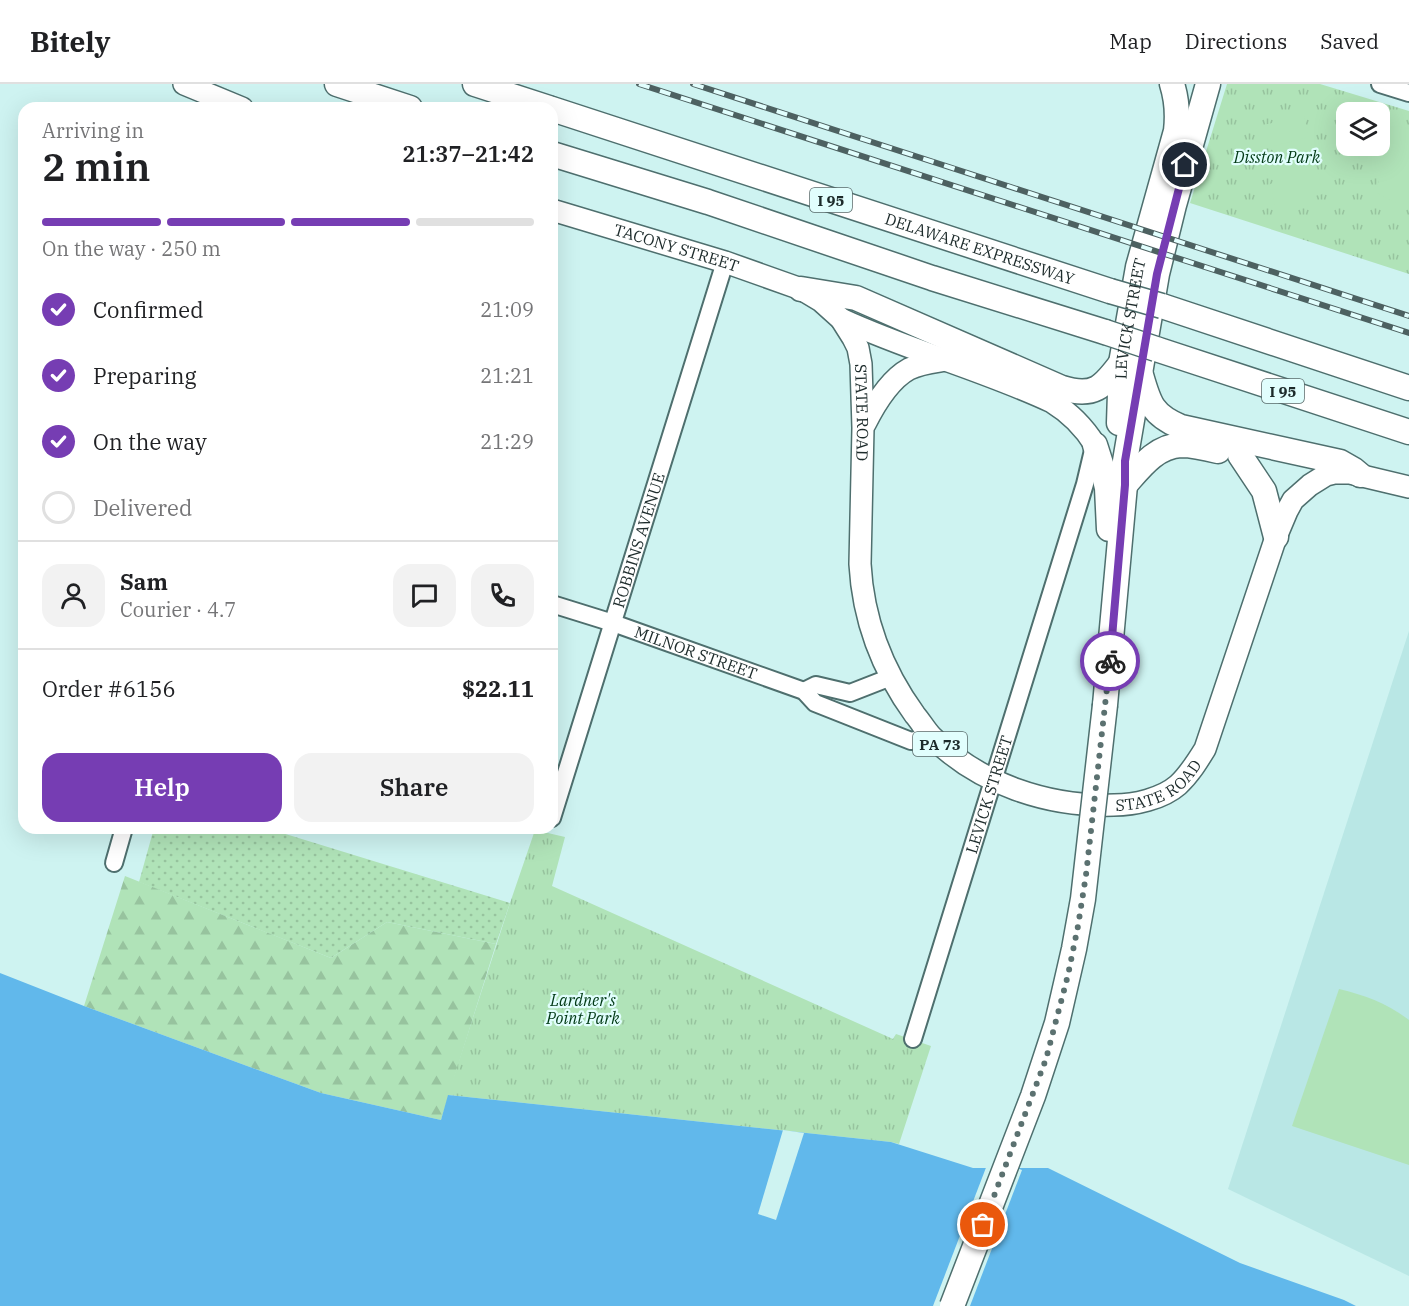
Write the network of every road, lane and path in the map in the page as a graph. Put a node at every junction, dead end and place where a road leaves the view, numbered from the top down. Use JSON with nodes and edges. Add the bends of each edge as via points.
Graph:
{"nodes":[{"id":1,"x":184,"y":84,"type":"edge"},
{"id":2,"x":337,"y":84,"type":"edge"},
{"id":3,"x":475,"y":84,"type":"edge"},
{"id":4,"x":1172,"y":84,"type":"edge"},
{"id":5,"x":1208,"y":84,"type":"edge"},
{"id":6,"x":1380,"y":84,"type":"edge"},
{"id":7,"x":1409,"y":93,"type":"edge"},
{"id":8,"x":228,"y":102,"type":"edge"},
{"id":9,"x":392,"y":102,"type":"edge"},
{"id":10,"x":529,"y":102,"type":"edge"},
{"id":11,"x":558,"y":112,"type":"edge"},
{"id":12,"x":558,"y":156,"type":"edge"},
{"id":13,"x":558,"y":212,"type":"edge"},
{"id":14,"x":725,"y":262,"type":"junction"},
{"id":15,"x":801,"y":289,"type":"junction"},
{"id":16,"x":842,"y":318,"type":"junction"},
{"id":17,"x":947,"y":360,"type":"junction"},
{"id":18,"x":1130,"y":366,"type":"junction"},
{"id":19,"x":1409,"y":388,"type":"edge"},
{"id":20,"x":863,"y":428,"type":"junction"},
{"id":21,"x":1409,"y":432,"type":"edge"},
{"id":22,"x":1095,"y":445,"type":"junction"},
{"id":23,"x":1239,"y":455,"type":"junction"},
{"id":24,"x":1326,"y":475,"type":"junction"},
{"id":25,"x":1360,"y":475,"type":"junction"},
{"id":26,"x":1125,"y":485,"type":"junction"},
{"id":27,"x":1409,"y":487,"type":"edge"},
{"id":28,"x":1276,"y":537,"type":"junction"},
{"id":29,"x":1115,"y":603,"type":"junction"},
{"id":30,"x":558,"y":606,"type":"edge"},
{"id":31,"x":613,"y":622,"type":"junction"},
{"id":32,"x":891,"y":677,"type":"junction"},
{"id":33,"x":804,"y":691,"type":"junction"},
{"id":34,"x":931,"y":736,"type":"junction"},
{"id":35,"x":993,"y":779,"type":"junction"},
{"id":36,"x":558,"y":800,"type":"edge"},
{"id":37,"x":122,"y":834,"type":"edge"},
{"id":38,"x":114,"y":862,"type":"dead end"},
{"id":39,"x":913,"y":1039,"type":"dead end"},
{"id":40,"x":952,"y":1306,"type":"edge"}],
"edges":[{"from":1,"to":8,"type":"main road"},
{"from":2,"to":9,"type":"highway"},
{"from":3,"to":10,"type":"highway","name":"DELAWARE EXPRESSWAY","number":"I 95"},
{"from":4,"to":18,"type":"highway","name":"LEVICK STREET","via":[[1177,100],[1176,131],[1138,267]]},
{"from":5,"to":18,"type":"highway","name":"LEVICK STREET"},
{"from":6,"to":7,"type":"street"},
{"from":11,"to":19,"type":"highway","name":"DELAWARE EXPRESSWAY","number":"I 95","bridge":true},
{"from":12,"to":21,"type":"highway","number":"I 95","bridge":true},
{"from":13,"to":14,"type":"main road","name":"TACONY STREET"},
{"from":14,"to":15,"type":"main road","name":"TACONY STREET"},
{"from":14,"to":31,"type":"street","name":"ROBBINS AVENUE"},
{"from":15,"to":16,"type":"main road","name":"STATE ROAD"},
{"from":15,"to":18,"type":"highway","via":[[856,298],[1075,392],[1099,388]]},
{"from":16,"to":17,"type":"main road"},
{"from":16,"to":20,"type":"main road","name":"STATE ROAD","via":[[858,348]]},
{"from":17,"to":20,"type":"main road","number":"PA 73","via":[[918,366],[899,377],[875,405]]},
{"from":17,"to":22,"type":"main road","via":[[1052,402],[1078,422]]},
{"from":18,"to":25,"type":"highway","via":[[1148,400],[1172,423],[1340,462]]},
{"from":18,"to":26,"type":"highway","name":"LEVICK STREET"},
{"from":20,"to":32,"type":"main road","name":"STATE ROAD","number":"PA 73","via":[[861,584],[871,628]]},
{"from":22,"to":29,"type":"highway","via":[[1107,488]]},
{"from":22,"to":35,"type":"street","name":"LEVICK STREET"},
{"from":23,"to":24,"type":"highway"},
{"from":23,"to":26,"type":"highway","via":[[1187,445],[1171,446],[1146,462]]},
{"from":23,"to":28,"type":"highway","via":[[1264,491]]},
{"from":24,"to":25,"type":"main road"},
{"from":24,"to":28,"type":"main road","name":"STATE ROAD","number":"PA 73","via":[[1293,500]]},
{"from":25,"to":27,"type":"main road"},
{"from":26,"to":29,"type":"highway","name":"LEVICK STREET"},
{"from":28,"to":35,"type":"main road","name":"STATE ROAD","number":"PA 73","via":[[1208,740],[1197,763],[1176,786],[1144,801],[1102,806],[1058,802]]},
{"from":29,"to":40,"type":"highway","bridge":true,"via":[[1086,875],[1074,950],[1057,1023],[1033,1096]]},
{"from":30,"to":31,"type":"street","name":"MILNOR STREET"},
{"from":31,"to":33,"type":"street","name":"MILNOR STREET"},
{"from":31,"to":36,"type":"street","name":"ROBBINS AVENUE"},
{"from":32,"to":33,"type":"street","name":"MILNOR STREET","via":[[850,693],[816,685]]},
{"from":32,"to":34,"type":"main road","name":"STATE ROAD","number":"PA 73"},
{"from":33,"to":34,"type":"street","name":"MILNOR STREET","via":[[815,703],[911,741]]},
{"from":34,"to":35,"type":"main road","name":"STATE ROAD","number":"PA 73","via":[[965,764]]},
{"from":35,"to":39,"type":"street","name":"LEVICK STREET"},
{"from":37,"to":38,"type":"street"}]}
